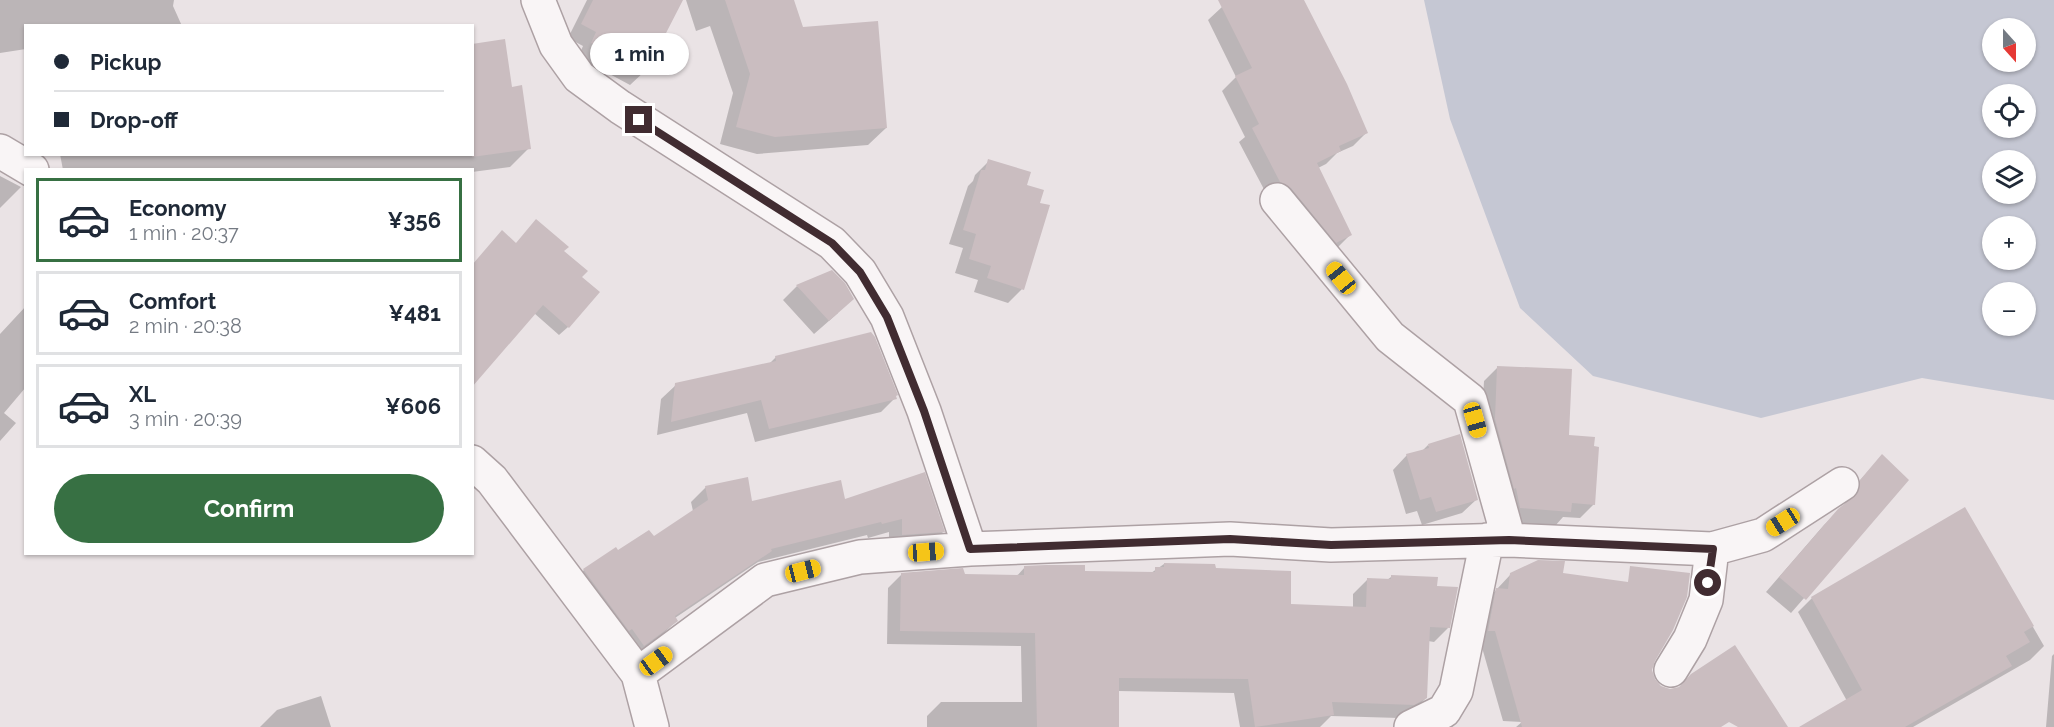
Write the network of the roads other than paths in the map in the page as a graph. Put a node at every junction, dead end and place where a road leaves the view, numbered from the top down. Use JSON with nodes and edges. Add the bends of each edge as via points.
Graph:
{"nodes":[{"id":1,"x":538,"y":0,"type":"edge"},
{"id":2,"x":0,"y":151,"type":"edge"},
{"id":3,"x":29,"y":168,"type":"edge"},
{"id":4,"x":1278,"y":200,"type":"dead end"},
{"id":5,"x":474,"y":464,"type":"edge"},
{"id":6,"x":1842,"y":484,"type":"dead end"},
{"id":7,"x":1498,"y":540,"type":"junction"},
{"id":8,"x":970,"y":549,"type":"junction"},
{"id":9,"x":1713,"y":549,"type":"junction"},
{"id":10,"x":1671,"y":670,"type":"dead end"},
{"id":11,"x":638,"y":674,"type":"junction"},
{"id":12,"x":652,"y":727,"type":"edge"},
{"id":13,"x":1411,"y":727,"type":"edge"}],
"edges":[{"from":1,"to":8,"type":"street","via":[[556,45],[579,76],[620,108],[832,243],[860,272],[887,317],[924,411]]},
{"from":2,"to":3,"type":"street"},
{"from":4,"to":7,"type":"street","via":[[1390,337],[1470,400]]},
{"from":5,"to":11,"type":"street","via":[[492,480]]},
{"from":6,"to":9,"type":"street","via":[[1763,535]]},
{"from":7,"to":8,"type":"street","via":[[1331,545],[1230,539]]},
{"from":7,"to":9,"type":"street"},
{"from":7,"to":13,"type":"street","via":[[1456,691],[1444,711]]},
{"from":8,"to":11,"type":"street","via":[[860,557],[765,580]]},
{"from":9,"to":10,"type":"street","via":[[1706,600],[1690,639]]},
{"from":11,"to":12,"type":"street"}]}
